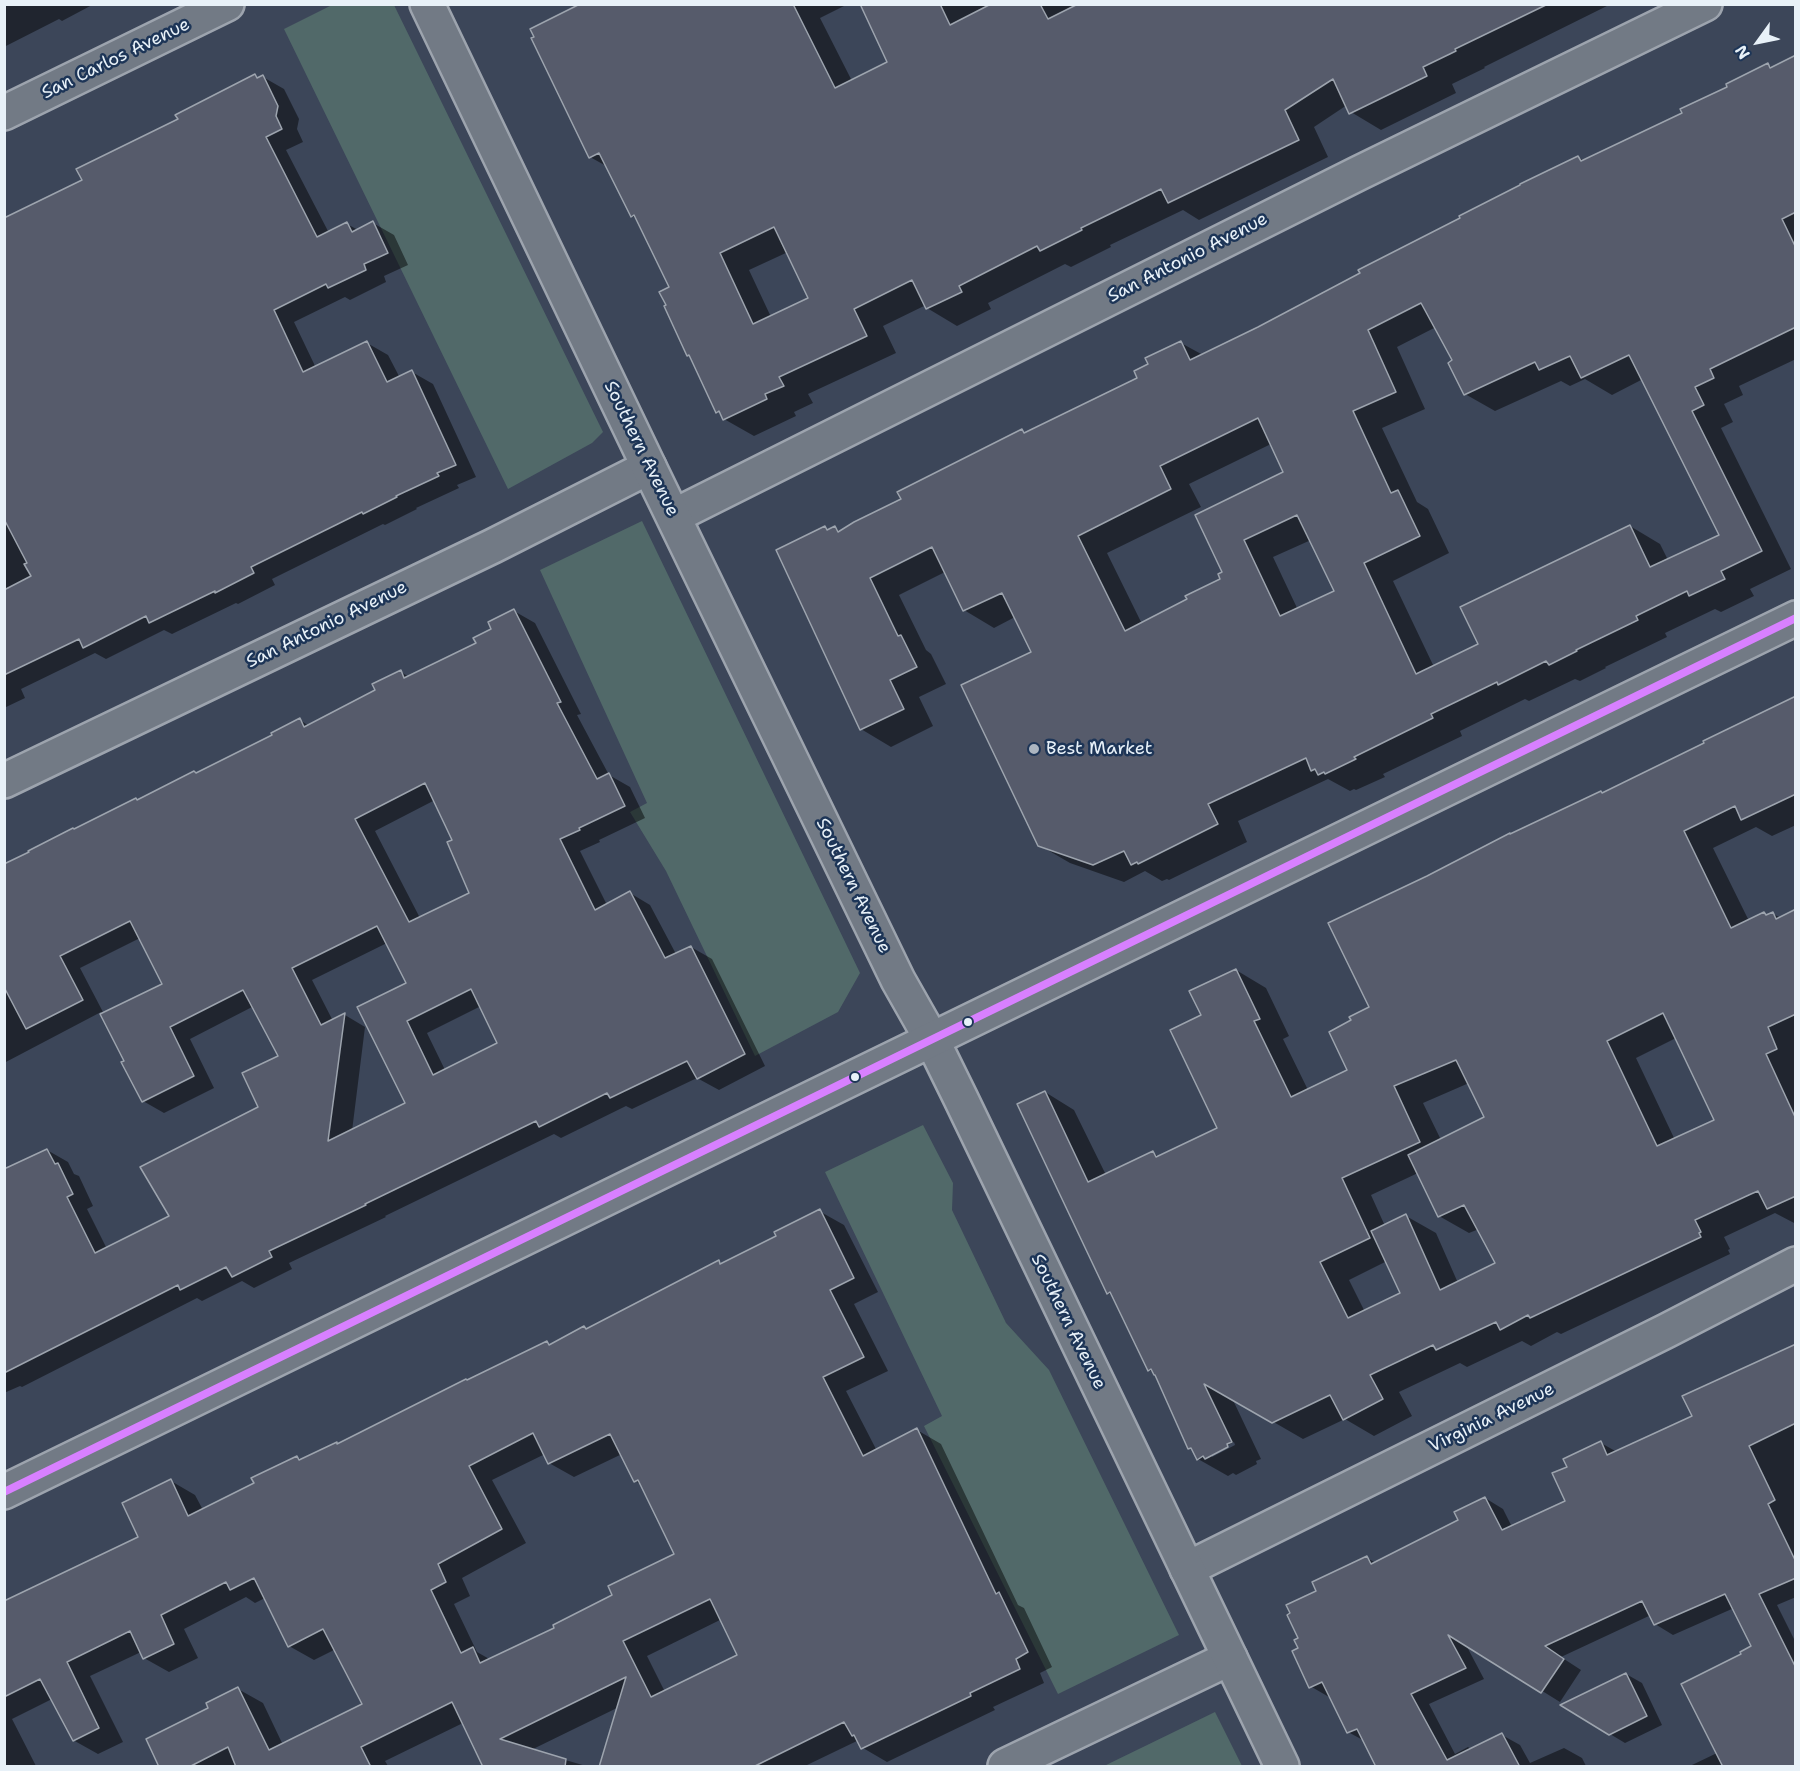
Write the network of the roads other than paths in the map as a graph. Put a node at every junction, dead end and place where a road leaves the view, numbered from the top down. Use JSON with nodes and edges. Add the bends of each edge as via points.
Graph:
{"nodes":[{"id":1,"x":227,"y":4,"type":"edge"},
{"id":2,"x":1706,"y":4,"type":"edge"},
{"id":3,"x":431,"y":6,"type":"edge"},
{"id":4,"x":4,"y":112,"type":"edge"},
{"id":5,"x":649,"y":467,"type":"junction"},
{"id":6,"x":674,"y":516,"type":"junction"},
{"id":7,"x":1796,"y":618,"type":"edge"},
{"id":8,"x":4,"y":781,"type":"edge"},
{"id":9,"x":932,"y":1040,"type":"junction"},
{"id":10,"x":1796,"y":1264,"type":"edge"},
{"id":11,"x":4,"y":1492,"type":"edge"},
{"id":12,"x":1187,"y":1569,"type":"junction"},
{"id":13,"x":1230,"y":1658,"type":"junction"},
{"id":14,"x":1005,"y":1767,"type":"edge"},
{"id":15,"x":1282,"y":1767,"type":"edge"}],
"edges":[{"from":1,"to":4,"type":"street","name":"San Carlos Avenue"},
{"from":2,"to":6,"type":"street","name":"San Antonio Avenue"},
{"from":3,"to":5,"type":"street","name":"Southern Avenue"},
{"from":5,"to":6,"type":"street","name":"Southern Avenue"},
{"from":5,"to":8,"type":"street","name":"San Antonio Avenue"},
{"from":6,"to":9,"type":"street","name":"Southern Avenue","via":[[898,980]]},
{"from":7,"to":9,"type":"street"},
{"from":9,"to":11,"type":"street"},
{"from":9,"to":12,"type":"street","name":"Southern Avenue"},
{"from":10,"to":12,"type":"street","name":"Virginia Avenue"},
{"from":12,"to":13,"type":"street","name":"Southern Avenue"},
{"from":13,"to":14,"type":"street"},
{"from":13,"to":15,"type":"street","name":"Southern Avenue"}]}
